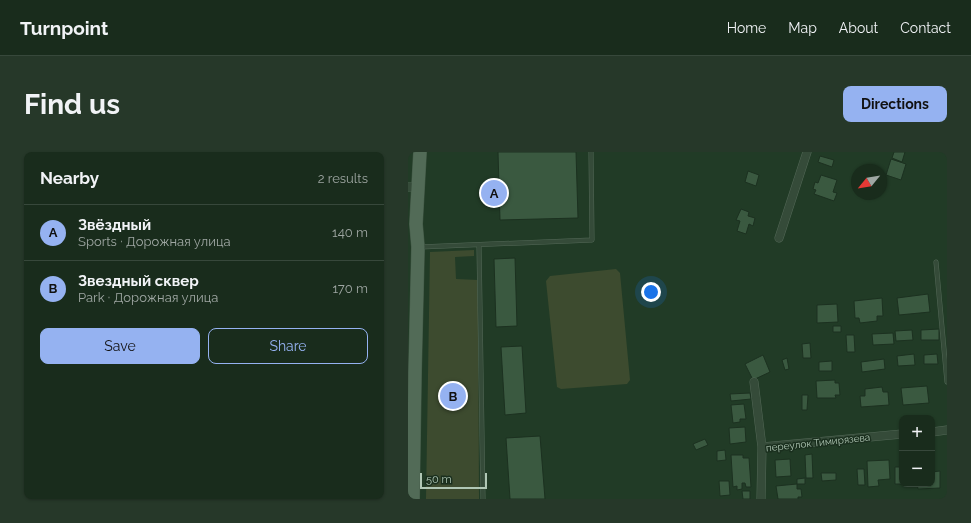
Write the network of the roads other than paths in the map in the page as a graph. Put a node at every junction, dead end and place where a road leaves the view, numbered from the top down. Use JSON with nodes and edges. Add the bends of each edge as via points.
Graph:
{"nodes":[{"id":1,"x":420,"y":152,"type":"edge"},
{"id":2,"x":590,"y":152,"type":"edge"},
{"id":3,"x":807,"y":152,"type":"edge"},
{"id":4,"x":413,"y":187,"type":"edge"},
{"id":5,"x":779,"y":238,"type":"dead end"},
{"id":6,"x":479,"y":245,"type":"junction"},
{"id":7,"x":418,"y":247,"type":"junction"},
{"id":8,"x":936,"y":262,"type":"dead end"},
{"id":9,"x":754,"y":382,"type":"dead end"},
{"id":10,"x":947,"y":382,"type":"edge"},
{"id":11,"x":947,"y":430,"type":"edge"},
{"id":12,"x":935,"y":432,"type":"edge"},
{"id":13,"x":899,"y":434,"type":"edge"},
{"id":14,"x":762,"y":447,"type":"junction"},
{"id":15,"x":412,"y":493,"type":"edge"},
{"id":16,"x":483,"y":499,"type":"edge"},
{"id":17,"x":762,"y":499,"type":"edge"}],
"edges":[{"from":1,"to":4,"type":"main road"},
{"from":2,"to":6,"type":"lane","via":[[592,240]]},
{"from":3,"to":5,"type":"street"},
{"from":4,"to":7,"type":"main road"},
{"from":6,"to":7,"type":"lane"},
{"from":6,"to":16,"type":"lane"},
{"from":7,"to":15,"type":"main road"},
{"from":8,"to":10,"type":"lane"},
{"from":9,"to":14,"type":"street"},
{"from":11,"to":12,"type":"street"},
{"from":13,"to":14,"type":"street","name":"переулок Тимирязева"},
{"from":14,"to":17,"type":"street","name":"переулок Тимирязева"}]}
